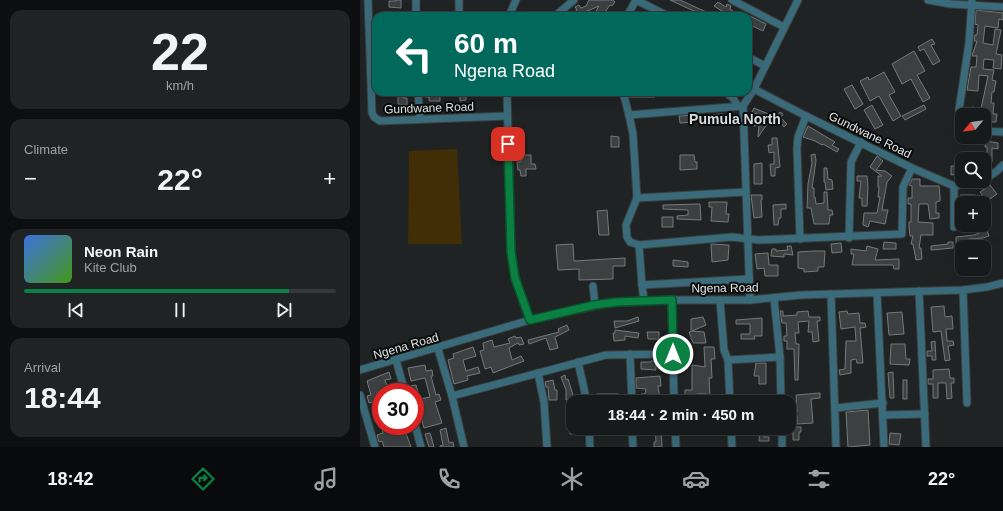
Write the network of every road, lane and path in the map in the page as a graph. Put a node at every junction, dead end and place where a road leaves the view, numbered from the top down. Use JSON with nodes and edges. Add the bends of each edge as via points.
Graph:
{"nodes":[{"id":1,"x":368,"y":0,"type":"edge"},
{"id":2,"x":416,"y":0,"type":"edge"},
{"id":3,"x":458,"y":0,"type":"edge"},
{"id":4,"x":465,"y":0,"type":"edge"},
{"id":5,"x":516,"y":0,"type":"edge"},
{"id":6,"x":574,"y":0,"type":"edge"},
{"id":7,"x":636,"y":0,"type":"edge"},
{"id":8,"x":732,"y":0,"type":"edge"},
{"id":9,"x":798,"y":0,"type":"edge"},
{"id":10,"x":928,"y":0,"type":"edge"},
{"id":11,"x":972,"y":3,"type":"edge"},
{"id":12,"x":1003,"y":7,"type":"edge"},
{"id":13,"x":416,"y":12,"type":"edge"},
{"id":14,"x":459,"y":12,"type":"edge"},
{"id":15,"x":460,"y":12,"type":"edge"},
{"id":16,"x":511,"y":12,"type":"edge"},
{"id":17,"x":560,"y":12,"type":"edge"},
{"id":18,"x":629,"y":12,"type":"edge"},
{"id":19,"x":660,"y":12,"type":"edge"},
{"id":20,"x":784,"y":27,"type":"junction"},
{"id":21,"x":752,"y":59,"type":"edge"},
{"id":22,"x":765,"y":66,"type":"junction"},
{"id":23,"x":754,"y":89,"type":"junction"},
{"id":24,"x":752,"y":92,"type":"edge"},
{"id":25,"x":418,"y":96,"type":"edge"},
{"id":26,"x":507,"y":96,"type":"edge"},
{"id":27,"x":624,"y":96,"type":"edge"},
{"id":28,"x":730,"y":96,"type":"edge"},
{"id":29,"x":749,"y":96,"type":"edge"},
{"id":30,"x":741,"y":106,"type":"junction"},
{"id":31,"x":960,"y":108,"type":"edge"},
{"id":32,"x":630,"y":115,"type":"junction"},
{"id":33,"x":507,"y":116,"type":"junction"},
{"id":34,"x":806,"y":116,"type":"junction"},
{"id":35,"x":420,"y":119,"type":"junction"},
{"id":36,"x":991,"y":131,"type":"edge"},
{"id":37,"x":1003,"y":132,"type":"edge"},
{"id":38,"x":861,"y":142,"type":"junction"},
{"id":39,"x":1003,"y":165,"type":"edge"},
{"id":40,"x":912,"y":168,"type":"junction"},
{"id":41,"x":991,"y":175,"type":"edge"},
{"id":42,"x":954,"y":186,"type":"joint"},
{"id":43,"x":745,"y":192,"type":"junction"},
{"id":44,"x":637,"y":198,"type":"junction"},
{"id":45,"x":954,"y":228,"type":"dead end"},
{"id":46,"x":748,"y":238,"type":"junction"},
{"id":47,"x":849,"y":238,"type":"junction"},
{"id":48,"x":800,"y":239,"type":"junction"},
{"id":49,"x":639,"y":245,"type":"junction"},
{"id":50,"x":749,"y":279,"type":"junction"},
{"id":51,"x":1003,"y":283,"type":"edge"},
{"id":52,"x":642,"y":285,"type":"junction"},
{"id":53,"x":593,"y":286,"type":"dead end"},
{"id":54,"x":963,"y":290,"type":"junction"},
{"id":55,"x":919,"y":291,"type":"junction"},
{"id":56,"x":877,"y":293,"type":"junction"},
{"id":57,"x":831,"y":294,"type":"junction"},
{"id":58,"x":774,"y":298,"type":"junction"},
{"id":59,"x":672,"y":300,"type":"junction"},
{"id":60,"x":720,"y":300,"type":"junction"},
{"id":61,"x":750,"y":300,"type":"junction"},
{"id":62,"x":644,"y":301,"type":"junction"},
{"id":63,"x":594,"y":305,"type":"junction"},
{"id":64,"x":530,"y":320,"type":"junction"},
{"id":65,"x":438,"y":349,"type":"junction"},
{"id":66,"x":630,"y":354,"type":"junction"},
{"id":67,"x":673,"y":354,"type":"junction"},
{"id":68,"x":780,"y":357,"type":"junction"},
{"id":69,"x":396,"y":360,"type":"junction"},
{"id":70,"x":728,"y":360,"type":"junction"},
{"id":71,"x":578,"y":362,"type":"junction"},
{"id":72,"x":360,"y":370,"type":"edge"},
{"id":73,"x":538,"y":373,"type":"junction"},
{"id":74,"x":402,"y":383,"type":"edge"},
{"id":75,"x":360,"y":395,"type":"edge"},
{"id":76,"x":585,"y":395,"type":"edge"},
{"id":77,"x":632,"y":395,"type":"edge"},
{"id":78,"x":674,"y":395,"type":"edge"},
{"id":79,"x":730,"y":395,"type":"edge"},
{"id":80,"x":781,"y":395,"type":"edge"},
{"id":81,"x":452,"y":396,"type":"junction"},
{"id":82,"x":883,"y":403,"type":"junction"},
{"id":83,"x":967,"y":403,"type":"dead end"},
{"id":84,"x":836,"y":408,"type":"junction"},
{"id":85,"x":925,"y":414,"type":"junction"},
{"id":86,"x":883,"y":415,"type":"junction"},
{"id":87,"x":418,"y":435,"type":"edge"},
{"id":88,"x":589,"y":435,"type":"edge"},
{"id":89,"x":632,"y":435,"type":"edge"},
{"id":90,"x":675,"y":435,"type":"edge"},
{"id":91,"x":731,"y":435,"type":"edge"},
{"id":92,"x":782,"y":435,"type":"edge"},
{"id":93,"x":375,"y":447,"type":"edge"},
{"id":94,"x":421,"y":447,"type":"edge"},
{"id":95,"x":464,"y":447,"type":"edge"},
{"id":96,"x":547,"y":447,"type":"edge"},
{"id":97,"x":590,"y":447,"type":"edge"},
{"id":98,"x":633,"y":447,"type":"edge"},
{"id":99,"x":676,"y":447,"type":"edge"},
{"id":100,"x":732,"y":447,"type":"edge"},
{"id":101,"x":782,"y":447,"type":"edge"},
{"id":102,"x":836,"y":447,"type":"edge"},
{"id":103,"x":884,"y":447,"type":"edge"},
{"id":104,"x":926,"y":447,"type":"edge"}],
"edges":[{"from":1,"to":35,"type":"street","name":"Gundwane Road","via":[[372,113],[380,121]]},
{"from":2,"to":13,"type":"street"},
{"from":3,"to":14,"type":"street"},
{"from":4,"to":15,"type":"street"},
{"from":5,"to":16,"type":"street"},
{"from":6,"to":17,"type":"street"},
{"from":7,"to":18,"type":"street"},
{"from":7,"to":19,"type":"street"},
{"from":8,"to":20,"type":"street"},
{"from":9,"to":20,"type":"street"},
{"from":10,"to":11,"type":"street","via":[[951,4]]},
{"from":11,"to":12,"type":"street"},
{"from":11,"to":31,"type":"street"},
{"from":20,"to":22,"type":"street"},
{"from":21,"to":22,"type":"street"},
{"from":22,"to":23,"type":"street"},
{"from":23,"to":24,"type":"street"},
{"from":23,"to":34,"type":"street","name":"Gundwane Road"},
{"from":25,"to":35,"type":"street"},
{"from":26,"to":33,"type":"street"},
{"from":27,"to":32,"type":"street"},
{"from":28,"to":30,"type":"street"},
{"from":29,"to":30,"type":"street"},
{"from":30,"to":32,"type":"street"},
{"from":30,"to":43,"type":"street"},
{"from":32,"to":44,"type":"street"},
{"from":33,"to":35,"type":"street","name":"Gundwane Road"},
{"from":33,"to":64,"type":"street","via":[[511,252],[515,278]]},
{"from":34,"to":38,"type":"street","name":"Gundwane Road"},
{"from":34,"to":48,"type":"street","via":[[798,137],[797,148]]},
{"from":36,"to":37,"type":"street"},
{"from":38,"to":40,"type":"street","name":"Gundwane Road"},
{"from":38,"to":47,"type":"street","via":[[850,169]]},
{"from":39,"to":41,"type":"street"},
{"from":40,"to":42,"type":"street","name":"Gundwane Road"},
{"from":40,"to":47,"type":"street","via":[[903,188],[902,234]]},
{"from":42,"to":45,"type":"street"},
{"from":43,"to":44,"type":"street"},
{"from":43,"to":46,"type":"street"},
{"from":44,"to":49,"type":"street","via":[[626,225],[630,242]]},
{"from":46,"to":48,"type":"street"},
{"from":46,"to":49,"type":"street","via":[[700,239]]},
{"from":46,"to":50,"type":"street"},
{"from":47,"to":48,"type":"street"},
{"from":49,"to":52,"type":"street"},
{"from":50,"to":52,"type":"street"},
{"from":50,"to":61,"type":"street"},
{"from":51,"to":54,"type":"street","name":"Ngena Road"},
{"from":52,"to":62,"type":"street"},
{"from":53,"to":63,"type":"street"},
{"from":54,"to":55,"type":"street","name":"Ngena Road"},
{"from":54,"to":83,"type":"street"},
{"from":55,"to":56,"type":"street","name":"Ngena Road"},
{"from":55,"to":85,"type":"street"},
{"from":56,"to":57,"type":"street","name":"Ngena Road"},
{"from":56,"to":82,"type":"street"},
{"from":57,"to":58,"type":"street","name":"Ngena Road"},
{"from":57,"to":84,"type":"street"},
{"from":58,"to":61,"type":"street","name":"Ngena Road"},
{"from":58,"to":68,"type":"street"},
{"from":59,"to":60,"type":"street","name":"Ngena Road"},
{"from":59,"to":62,"type":"street","name":"Ngena Road"},
{"from":59,"to":67,"type":"street"},
{"from":60,"to":61,"type":"street","name":"Ngena Road"},
{"from":60,"to":70,"type":"street","via":[[724,350]]},
{"from":62,"to":63,"type":"street","name":"Ngena Road"},
{"from":63,"to":64,"type":"street","name":"Ngena Road"},
{"from":64,"to":65,"type":"street","name":"Ngena Road"},
{"from":65,"to":69,"type":"street","name":"Ngena Road"},
{"from":65,"to":81,"type":"street"},
{"from":66,"to":67,"type":"street"},
{"from":66,"to":71,"type":"street","via":[[606,355]]},
{"from":66,"to":77,"type":"street"},
{"from":67,"to":78,"type":"street"},
{"from":68,"to":70,"type":"street"},
{"from":68,"to":80,"type":"street"},
{"from":69,"to":72,"type":"street","name":"Ngena Road"},
{"from":69,"to":74,"type":"street"},
{"from":70,"to":79,"type":"street"},
{"from":71,"to":73,"type":"street"},
{"from":71,"to":76,"type":"street"},
{"from":73,"to":81,"type":"street"},
{"from":73,"to":96,"type":"street","via":[[544,402]]},
{"from":75,"to":93,"type":"street"},
{"from":81,"to":95,"type":"street"},
{"from":82,"to":84,"type":"street"},
{"from":82,"to":86,"type":"street"},
{"from":84,"to":102,"type":"street"},
{"from":85,"to":86,"type":"street"},
{"from":85,"to":104,"type":"street"},
{"from":86,"to":103,"type":"street"},
{"from":87,"to":94,"type":"street"},
{"from":88,"to":97,"type":"street"},
{"from":89,"to":98,"type":"street"},
{"from":90,"to":99,"type":"street"},
{"from":91,"to":100,"type":"street"},
{"from":92,"to":101,"type":"street"}]}
